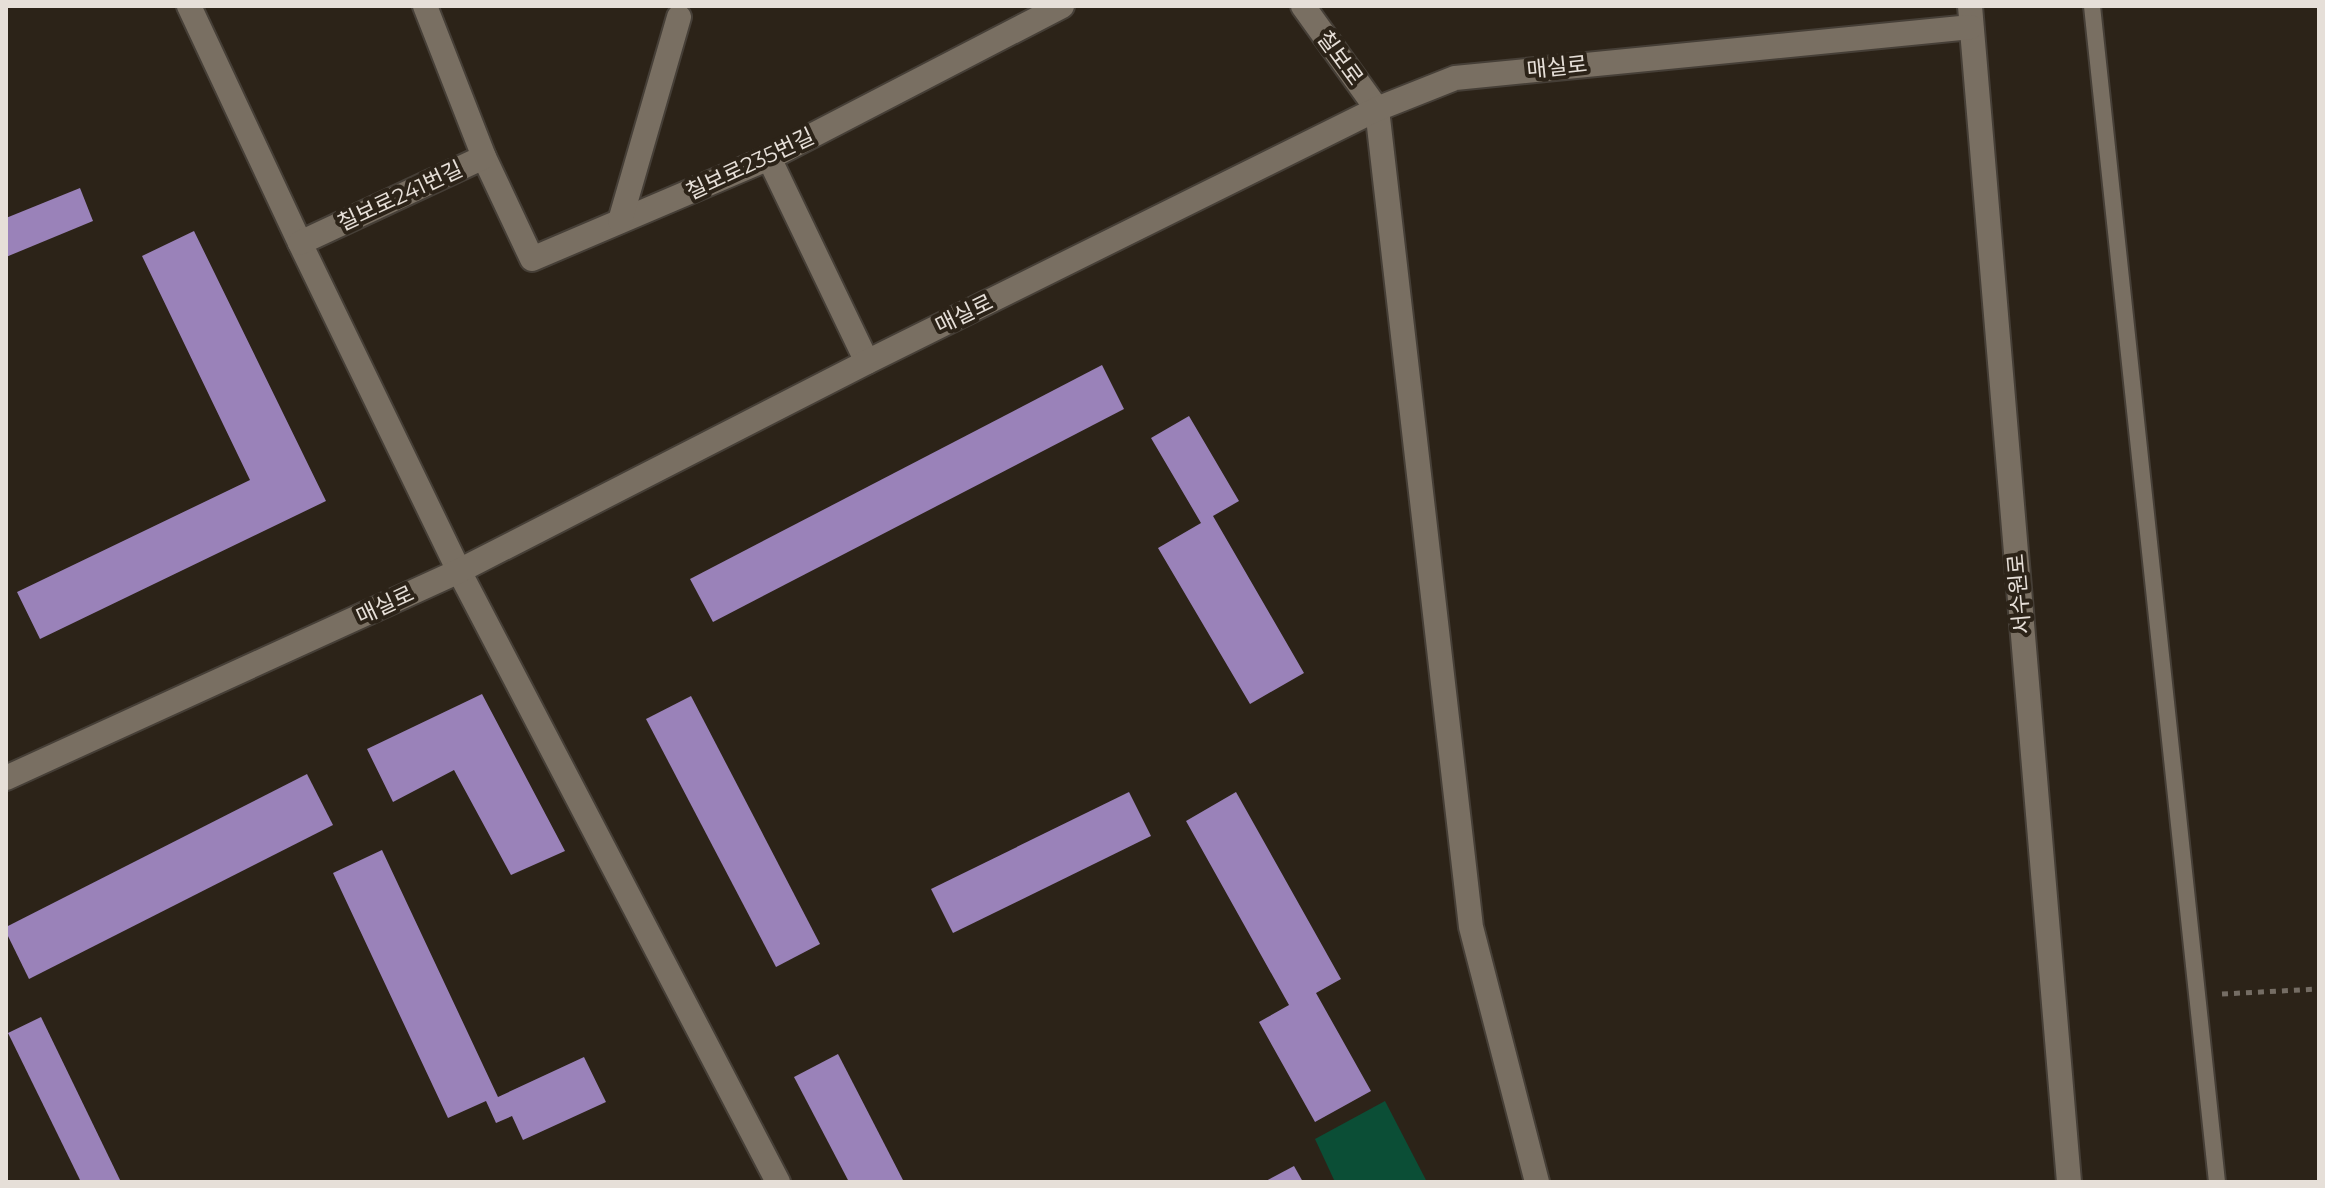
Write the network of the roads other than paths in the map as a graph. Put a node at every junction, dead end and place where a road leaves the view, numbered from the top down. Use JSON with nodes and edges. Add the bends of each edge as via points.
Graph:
{"nodes":[{"id":1,"x":189,"y":6,"type":"edge"},
{"id":2,"x":425,"y":6,"type":"edge"},
{"id":3,"x":1062,"y":6,"type":"edge"},
{"id":4,"x":1303,"y":6,"type":"edge"},
{"id":5,"x":2092,"y":6,"type":"edge"},
{"id":6,"x":1971,"y":16,"type":"edge"},
{"id":7,"x":679,"y":17,"type":"dead end"},
{"id":8,"x":1377,"y":109,"type":"junction"},
{"id":9,"x":484,"y":157,"type":"junction"},
{"id":10,"x":769,"y":158,"type":"junction"},
{"id":11,"x":620,"y":221,"type":"junction"},
{"id":12,"x":300,"y":243,"type":"junction"},
{"id":13,"x":867,"y":362,"type":"junction"},
{"id":14,"x":459,"y":571,"type":"junction"},
{"id":15,"x":6,"y":778,"type":"edge"},
{"id":16,"x":778,"y":1182,"type":"edge"},
{"id":17,"x":1537,"y":1182,"type":"edge"},
{"id":18,"x":2069,"y":1182,"type":"edge"},
{"id":19,"x":2217,"y":1182,"type":"edge"}],
"edges":[{"from":1,"to":12,"type":"street"},
{"from":2,"to":9,"type":"street","name":"칠보로241번길"},
{"from":3,"to":10,"type":"street","name":"칠보로235번길"},
{"from":4,"to":8,"type":"street","name":"칠보로"},
{"from":5,"to":19,"type":"lane"},
{"from":6,"to":8,"type":"street","name":"매실로","via":[[1455,78]]},
{"from":6,"to":18,"type":"street","name":"서수원로"},
{"from":7,"to":11,"type":"street"},
{"from":8,"to":13,"type":"street","name":"매실로"},
{"from":8,"to":17,"type":"street","via":[[1471,927]]},
{"from":9,"to":11,"type":"street","name":"칠보로235번길","via":[[532,259]]},
{"from":9,"to":12,"type":"street","name":"칠보로241번길"},
{"from":10,"to":11,"type":"street","name":"칠보로235번길"},
{"from":10,"to":13,"type":"street"},
{"from":12,"to":14,"type":"street"},
{"from":13,"to":14,"type":"street","name":"매실로"},
{"from":14,"to":15,"type":"street","name":"매실로"},
{"from":14,"to":16,"type":"street"}]}
